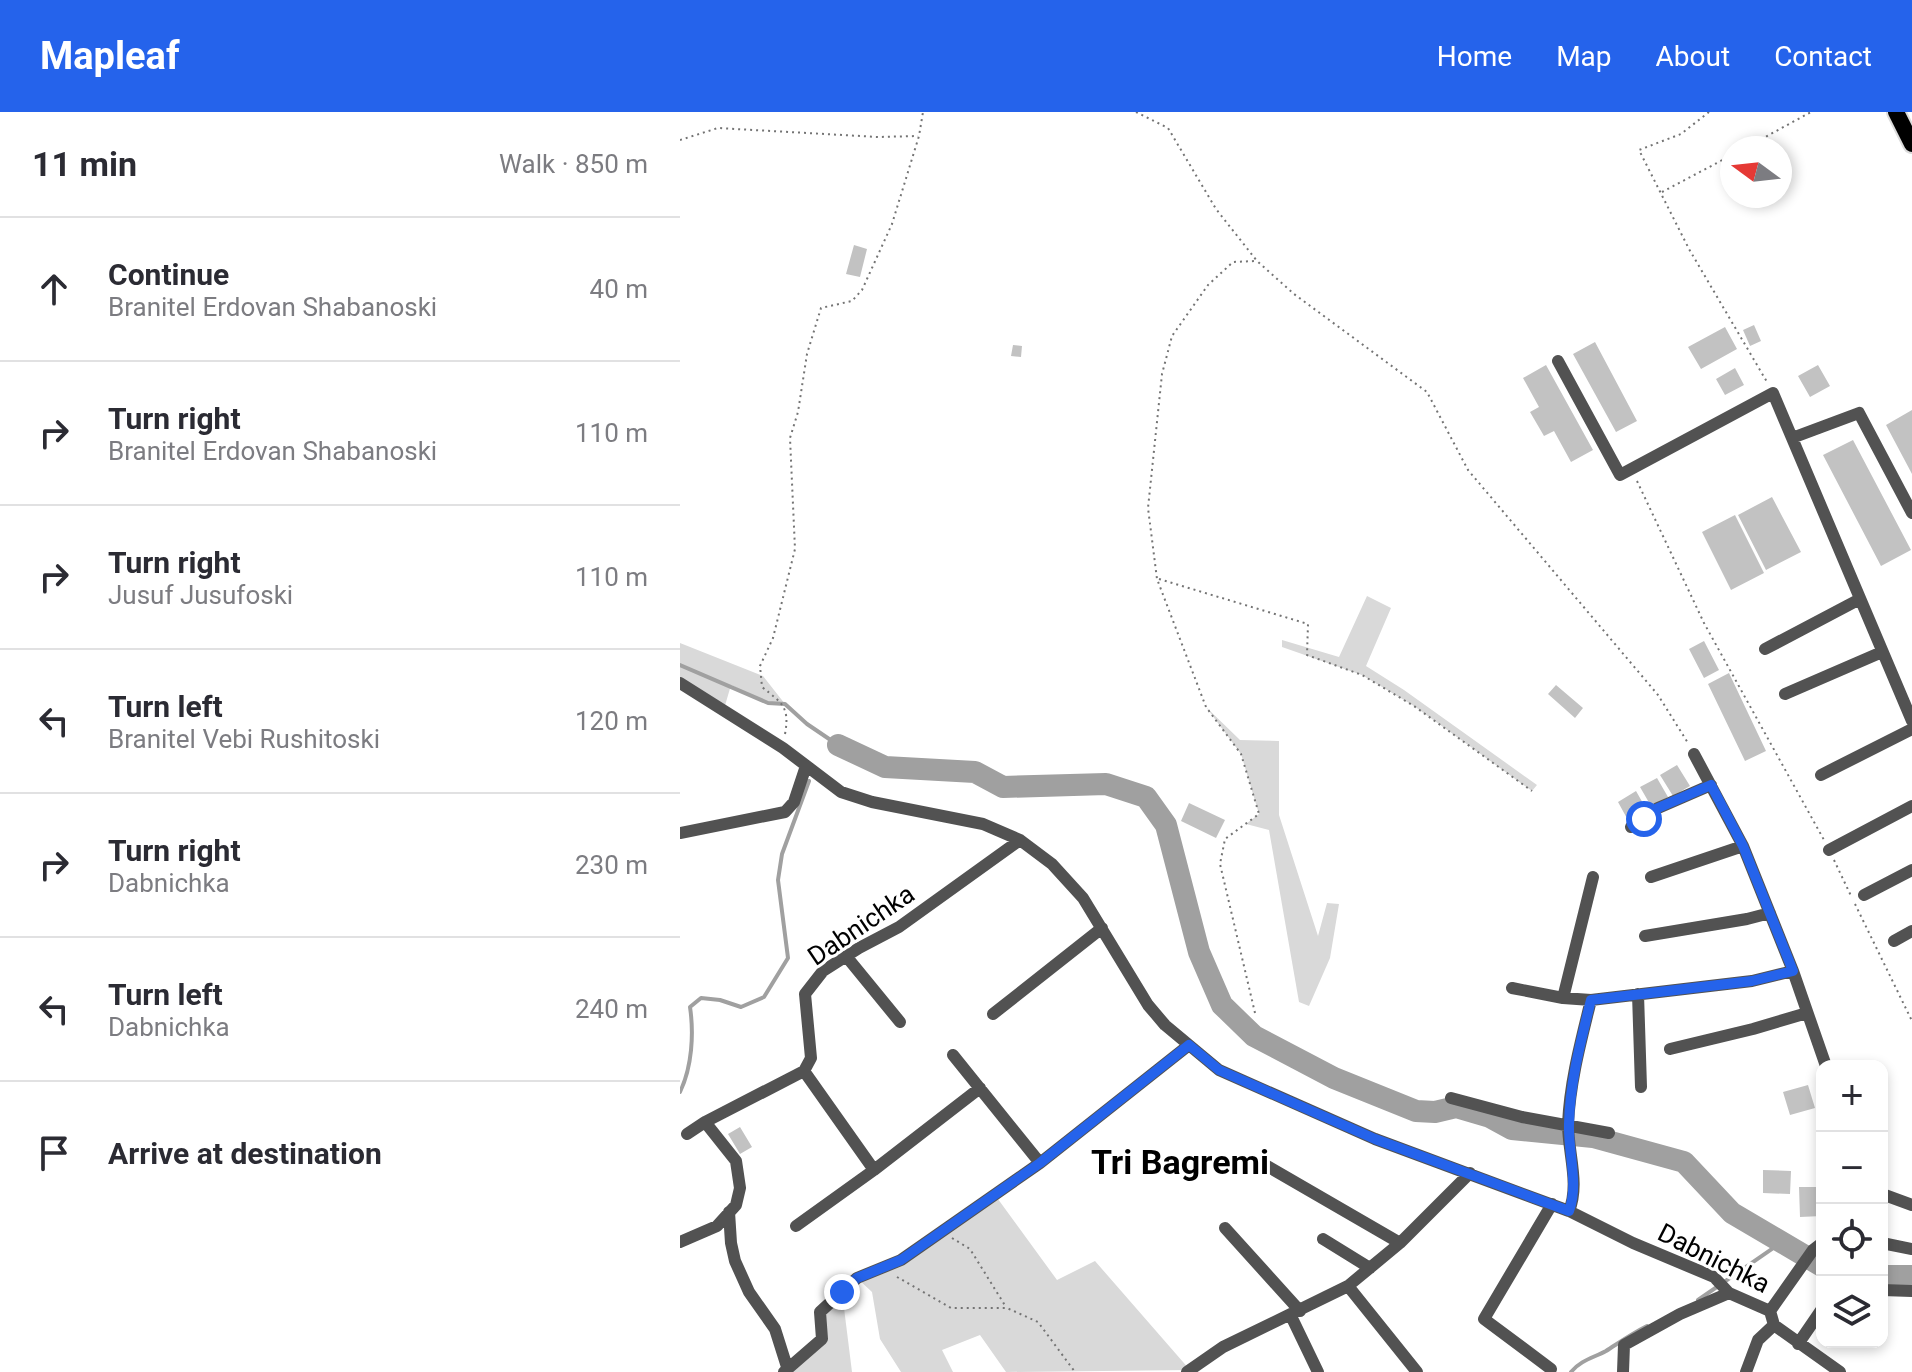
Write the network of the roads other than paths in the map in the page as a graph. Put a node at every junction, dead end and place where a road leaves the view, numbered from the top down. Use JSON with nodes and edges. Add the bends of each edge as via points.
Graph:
{"nodes":[{"id":1,"x":1896,"y":112,"type":"edge"},
{"id":2,"x":1912,"y":144,"type":"edge"},
{"id":3,"x":1558,"y":361,"type":"dead end"},
{"id":4,"x":1792,"y":438,"type":"junction"},
{"id":5,"x":1912,"y":513,"type":"edge"},
{"id":6,"x":1860,"y":599,"type":"junction"},
{"id":7,"x":1765,"y":649,"type":"dead end"},
{"id":8,"x":1882,"y":652,"type":"junction"},
{"id":9,"x":680,"y":683,"type":"edge"},
{"id":10,"x":1785,"y":694,"type":"dead end"},
{"id":11,"x":1912,"y":721,"type":"edge"},
{"id":12,"x":1912,"y":729,"type":"edge"},
{"id":13,"x":1694,"y":754,"type":"road end"},
{"id":14,"x":806,"y":766,"type":"junction"},
{"id":15,"x":1821,"y":775,"type":"dead end"},
{"id":16,"x":1711,"y":785,"type":"junction"},
{"id":17,"x":1912,"y":806,"type":"edge"},
{"id":18,"x":1631,"y":827,"type":"dead end"},
{"id":19,"x":680,"y":833,"type":"edge"},
{"id":20,"x":1020,"y":840,"type":"junction"},
{"id":21,"x":1743,"y":846,"type":"junction"},
{"id":22,"x":1829,"y":850,"type":"road end"},
{"id":23,"x":1912,"y":870,"type":"edge"},
{"id":24,"x":1593,"y":877,"type":"dead end"},
{"id":25,"x":1651,"y":877,"type":"dead end"},
{"id":26,"x":1864,"y":895,"type":"dead end"},
{"id":27,"x":1770,"y":913,"type":"junction"},
{"id":28,"x":1102,"y":928,"type":"junction"},
{"id":29,"x":1912,"y":931,"type":"edge"},
{"id":30,"x":1645,"y":936,"type":"dead end"},
{"id":31,"x":1894,"y":941,"type":"dead end"},
{"id":32,"x":846,"y":956,"type":"junction"},
{"id":33,"x":1793,"y":971,"type":"junction"},
{"id":34,"x":1512,"y":988,"type":"dead end"},
{"id":35,"x":1638,"y":994,"type":"junction"},
{"id":36,"x":1563,"y":998,"type":"junction"},
{"id":37,"x":1591,"y":1000,"type":"junction"},
{"id":38,"x":1807,"y":1013,"type":"junction"},
{"id":39,"x":993,"y":1014,"type":"dead end"},
{"id":40,"x":900,"y":1022,"type":"dead end"},
{"id":41,"x":1189,"y":1045,"type":"junction"},
{"id":42,"x":1670,"y":1049,"type":"dead end"},
{"id":43,"x":953,"y":1055,"type":"dead end"},
{"id":44,"x":1824,"y":1060,"type":"edge"},
{"id":45,"x":804,"y":1071,"type":"junction"},
{"id":46,"x":1641,"y":1087,"type":"dead end"},
{"id":47,"x":980,"y":1088,"type":"junction"},
{"id":48,"x":1451,"y":1098,"type":"dead end"},
{"id":49,"x":705,"y":1122,"type":"junction"},
{"id":50,"x":1568,"y":1125,"type":"junction"},
{"id":51,"x":1609,"y":1133,"type":"dead end"},
{"id":52,"x":687,"y":1134,"type":"dead end"},
{"id":53,"x":1040,"y":1163,"type":"junction"},
{"id":54,"x":1267,"y":1166,"type":"dead end"},
{"id":55,"x":874,"y":1170,"type":"junction"},
{"id":56,"x":1470,"y":1173,"type":"junction"},
{"id":57,"x":1888,"y":1196,"type":"edge"},
{"id":58,"x":1552,"y":1204,"type":"junction"},
{"id":59,"x":1912,"y":1205,"type":"edge"},
{"id":60,"x":1569,"y":1211,"type":"junction"},
{"id":61,"x":729,"y":1212,"type":"junction"},
{"id":62,"x":796,"y":1226,"type":"dead end"},
{"id":63,"x":1225,"y":1228,"type":"dead end"},
{"id":64,"x":1323,"y":1239,"type":"dead end"},
{"id":65,"x":680,"y":1242,"type":"edge"},
{"id":66,"x":1400,"y":1243,"type":"junction"},
{"id":67,"x":1888,"y":1244,"type":"edge"},
{"id":68,"x":1816,"y":1249,"type":"edge"},
{"id":69,"x":1912,"y":1249,"type":"edge"},
{"id":70,"x":1370,"y":1268,"type":"junction"},
{"id":71,"x":1348,"y":1286,"type":"junction"},
{"id":72,"x":1888,"y":1290,"type":"edge"},
{"id":73,"x":1912,"y":1291,"type":"edge"},
{"id":74,"x":1729,"y":1293,"type":"junction"},
{"id":75,"x":1770,"y":1311,"type":"junction"},
{"id":76,"x":1296,"y":1314,"type":"junction"},
{"id":77,"x":1816,"y":1318,"type":"edge"},
{"id":78,"x":1774,"y":1325,"type":"junction"},
{"id":79,"x":1798,"y":1344,"type":"junction"},
{"id":80,"x":786,"y":1369,"type":"edge"},
{"id":81,"x":1551,"y":1369,"type":"dead end"},
{"id":82,"x":1187,"y":1372,"type":"edge"},
{"id":83,"x":1318,"y":1372,"type":"edge"},
{"id":84,"x":1417,"y":1372,"type":"edge"},
{"id":85,"x":1623,"y":1372,"type":"edge"},
{"id":86,"x":1746,"y":1372,"type":"edge"},
{"id":87,"x":1840,"y":1372,"type":"edge"}],
"edges":[{"from":1,"to":2,"type":"main road"},
{"from":3,"to":4,"type":"street","via":[[1620,475],[1773,393]]},
{"from":4,"to":5,"type":"street","via":[[1859,413]]},
{"from":4,"to":6,"type":"street"},
{"from":6,"to":7,"type":"street"},
{"from":6,"to":8,"type":"street"},
{"from":8,"to":10,"type":"street"},
{"from":8,"to":11,"type":"street"},
{"from":9,"to":14,"type":"street","name":"Dabnichka"},
{"from":12,"to":15,"type":"street"},
{"from":13,"to":16,"type":"street"},
{"from":14,"to":19,"type":"street","via":[[794,802],[785,812]]},
{"from":14,"to":20,"type":"street","name":"Dabnichka","via":[[841,792],[983,824]]},
{"from":16,"to":18,"type":"street","via":[[1658,808]]},
{"from":16,"to":21,"type":"street"},
{"from":17,"to":22,"type":"street"},
{"from":20,"to":28,"type":"street","name":"Dabnichka","via":[[1068,880]]},
{"from":20,"to":32,"type":"street","name":"Dabnichka","via":[[899,927]]},
{"from":21,"to":25,"type":"street"},
{"from":21,"to":27,"type":"street"},
{"from":23,"to":26,"type":"street"},
{"from":24,"to":36,"type":"street"},
{"from":27,"to":30,"type":"street"},
{"from":27,"to":33,"type":"street"},
{"from":28,"to":39,"type":"street"},
{"from":28,"to":41,"type":"street","name":"Dabnichka","via":[[1148,1005]]},
{"from":29,"to":31,"type":"street"},
{"from":32,"to":40,"type":"street"},
{"from":32,"to":45,"type":"street","name":"Dabnichka","via":[[823,971],[805,994],[811,1058]]},
{"from":33,"to":35,"type":"street"},
{"from":33,"to":38,"type":"street"},
{"from":34,"to":36,"type":"street"},
{"from":35,"to":37,"type":"street"},
{"from":35,"to":46,"type":"street"},
{"from":36,"to":37,"type":"street"},
{"from":37,"to":50,"type":"street","via":[[1575,1064]]},
{"from":38,"to":42,"type":"street"},
{"from":38,"to":44,"type":"street"},
{"from":41,"to":53,"type":"street"},
{"from":41,"to":56,"type":"street","name":"Dabnichka","via":[[1219,1070],[1375,1139]]},
{"from":43,"to":47,"type":"street"},
{"from":45,"to":49,"type":"street"},
{"from":45,"to":55,"type":"street"},
{"from":47,"to":53,"type":"street"},
{"from":47,"to":55,"type":"street"},
{"from":48,"to":50,"type":"street"},
{"from":49,"to":52,"type":"street"},
{"from":49,"to":61,"type":"street","via":[[736,1161],[740,1188]]},
{"from":50,"to":51,"type":"street"},
{"from":50,"to":60,"type":"street","via":[[1574,1197]]},
{"from":53,"to":80,"type":"street","via":[[901,1260],[857,1278],[820,1312],[822,1339]]},
{"from":54,"to":66,"type":"street"},
{"from":55,"to":62,"type":"street"},
{"from":56,"to":58,"type":"street","name":"Dabnichka"},
{"from":56,"to":66,"type":"street"},
{"from":57,"to":59,"type":"street"},
{"from":58,"to":60,"type":"street","name":"Dabnichka"},
{"from":58,"to":81,"type":"street","via":[[1484,1319]]},
{"from":60,"to":74,"type":"street","name":"Dabnichka","via":[[1714,1277]]},
{"from":61,"to":65,"type":"street","via":[[717,1226]]},
{"from":61,"to":80,"type":"street","via":[[735,1261],[775,1329]]},
{"from":63,"to":76,"type":"street"},
{"from":64,"to":70,"type":"street"},
{"from":66,"to":70,"type":"street"},
{"from":67,"to":69,"type":"street"},
{"from":68,"to":75,"type":"street"},
{"from":70,"to":71,"type":"street"},
{"from":71,"to":76,"type":"street"},
{"from":71,"to":84,"type":"street"},
{"from":72,"to":73,"type":"street"},
{"from":74,"to":75,"type":"street","name":"Dabnichka"},
{"from":74,"to":85,"type":"street","via":[[1624,1345]]},
{"from":75,"to":78,"type":"street","name":"Dabnichka"},
{"from":76,"to":82,"type":"street","via":[[1223,1347]]},
{"from":76,"to":83,"type":"street"},
{"from":77,"to":79,"type":"street"},
{"from":78,"to":79,"type":"street","name":"Dabnichka"},
{"from":78,"to":86,"type":"street","via":[[1758,1340]]},
{"from":79,"to":87,"type":"street","name":"Dabnichka"}]}
